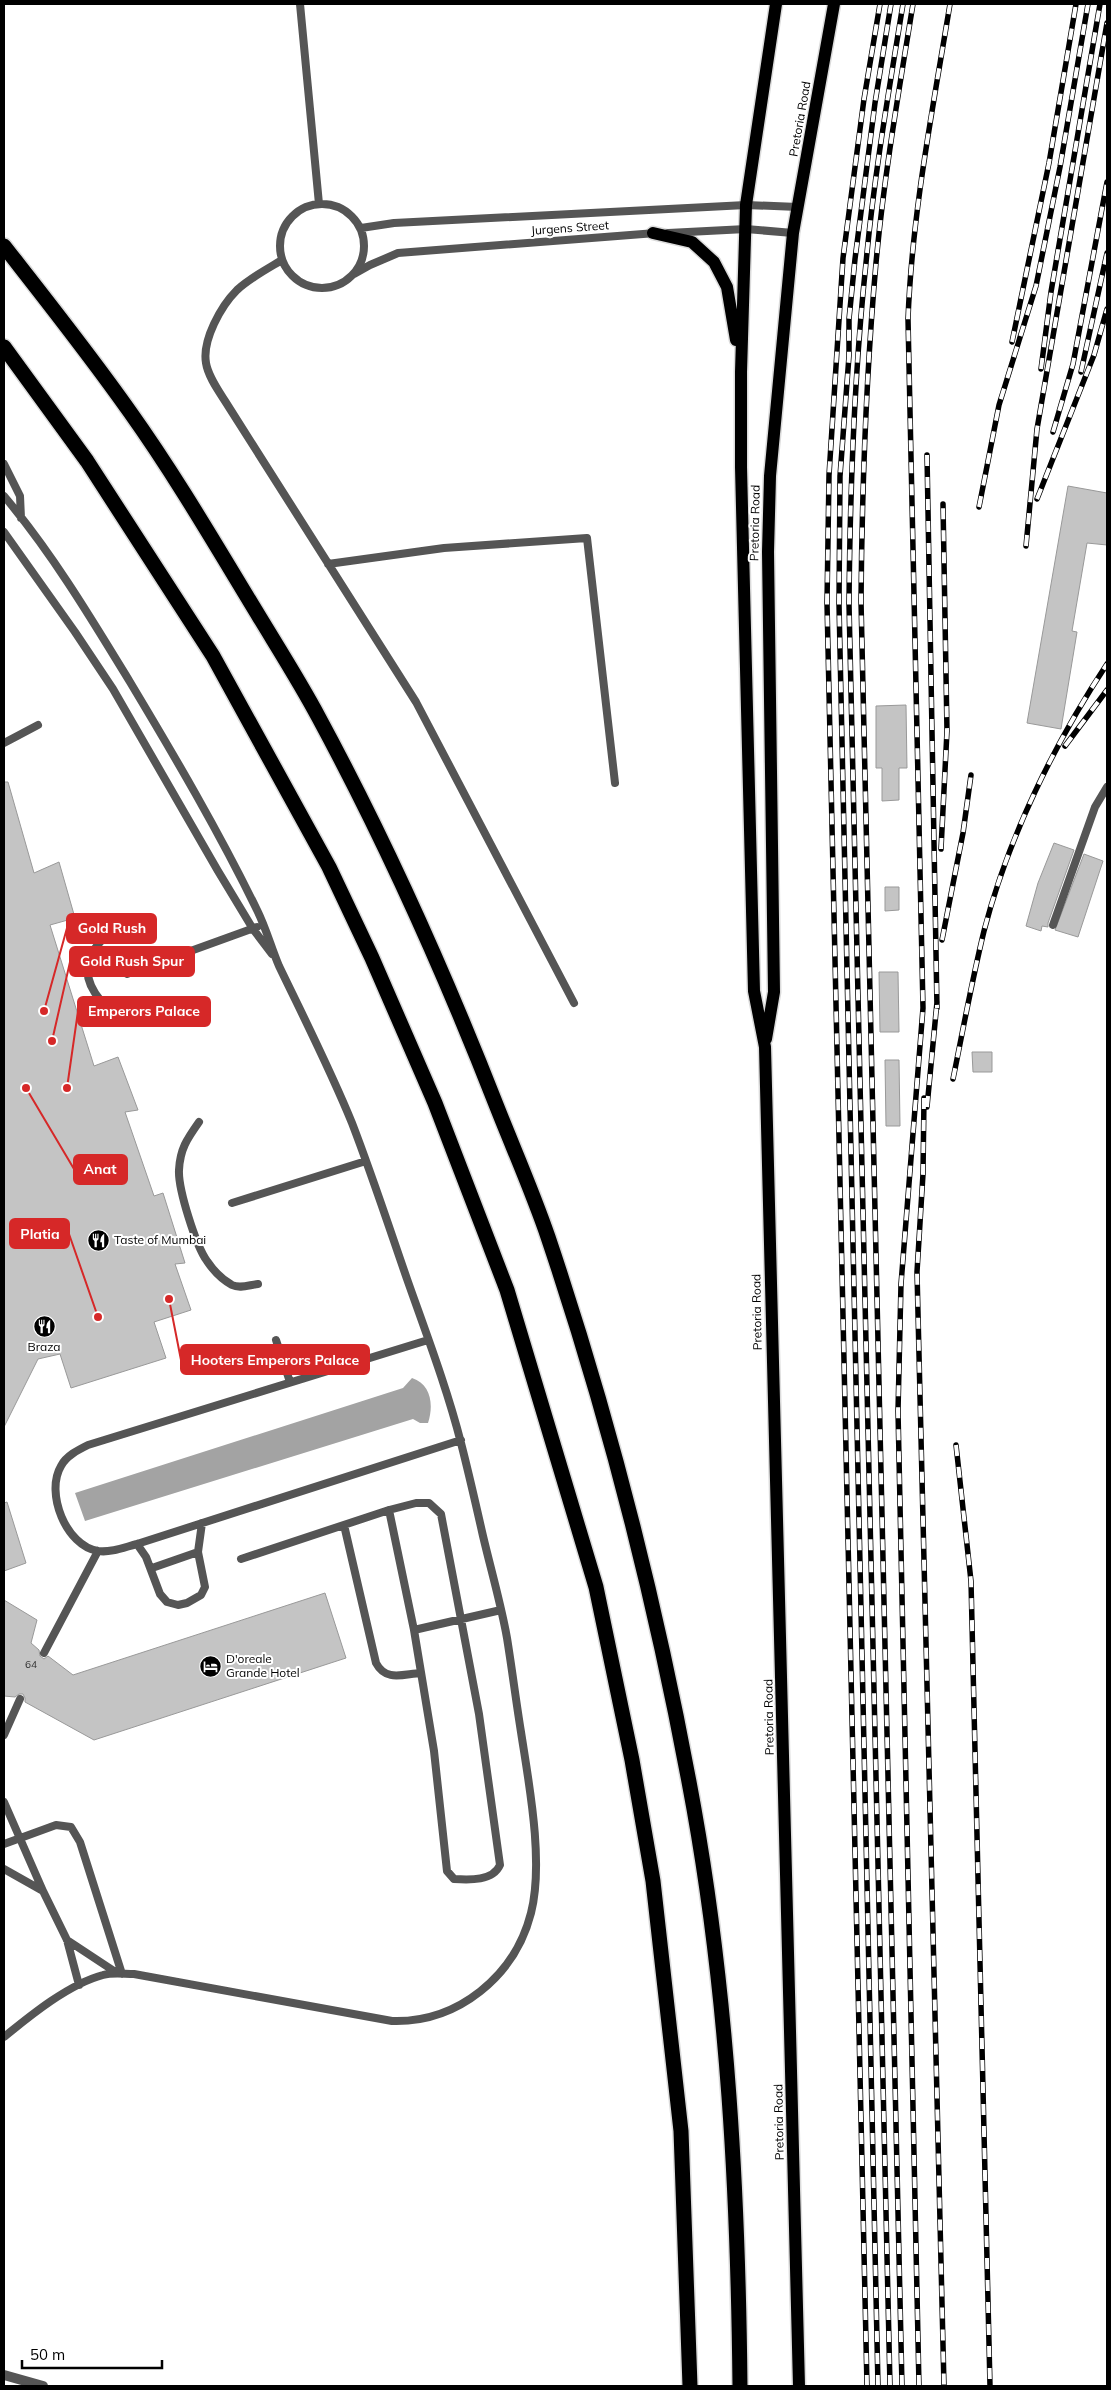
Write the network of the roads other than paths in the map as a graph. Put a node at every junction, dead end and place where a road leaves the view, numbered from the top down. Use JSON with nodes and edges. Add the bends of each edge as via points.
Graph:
{"nodes":[{"id":1,"x":300,"y":4,"type":"edge"},
{"id":2,"x":776,"y":4,"type":"edge"},
{"id":3,"x":834,"y":4,"type":"edge"},
{"id":4,"x":319,"y":204,"type":"junction"},
{"id":5,"x":746,"y":205,"type":"junction"},
{"id":6,"x":798,"y":207,"type":"junction"},
{"id":7,"x":361,"y":228,"type":"junction"},
{"id":8,"x":746,"y":229,"type":"junction"},
{"id":9,"x":793,"y":233,"type":"junction"},
{"id":10,"x":653,"y":234,"type":"junction"},
{"id":11,"x":4,"y":246,"type":"edge"},
{"id":12,"x":282,"y":260,"type":"junction"},
{"id":13,"x":354,"y":274,"type":"junction"},
{"id":14,"x":4,"y":347,"type":"edge"},
{"id":15,"x":741,"y":372,"type":"junction"},
{"id":16,"x":4,"y":464,"type":"edge"},
{"id":17,"x":4,"y":496,"type":"edge"},
{"id":18,"x":21,"y":518,"type":"junction"},
{"id":19,"x":4,"y":532,"type":"edge"},
{"id":20,"x":328,"y":564,"type":"junction"},
{"id":21,"x":38,"y":725,"type":"dead end"},
{"id":22,"x":4,"y":743,"type":"edge"},
{"id":23,"x":615,"y":783,"type":"dead end"},
{"id":24,"x":1107,"y":787,"type":"edge"},
{"id":25,"x":263,"y":924,"type":"junction"},
{"id":26,"x":1053,"y":925,"type":"dead end"},
{"id":27,"x":253,"y":929,"type":"junction"},
{"id":28,"x":107,"y":935,"type":"dead end"},
{"id":29,"x":277,"y":962,"type":"junction"},
{"id":30,"x":127,"y":974,"type":"dead end"},
{"id":31,"x":574,"y":1003,"type":"dead end"},
{"id":32,"x":149,"y":1020,"type":"dead end"},
{"id":33,"x":765,"y":1046,"type":"junction"},
{"id":34,"x":199,"y":1122,"type":"dead end"},
{"id":35,"x":366,"y":1161,"type":"junction"},
{"id":36,"x":232,"y":1203,"type":"dead end"},
{"id":37,"x":258,"y":1284,"type":"dead end"},
{"id":38,"x":276,"y":1340,"type":"dead end"},
{"id":39,"x":428,"y":1340,"type":"junction"},
{"id":40,"x":290,"y":1382,"type":"junction"},
{"id":41,"x":461,"y":1440,"type":"junction"},
{"id":42,"x":389,"y":1510,"type":"junction"},
{"id":43,"x":202,"y":1523,"type":"junction"},
{"id":44,"x":344,"y":1525,"type":"junction"},
{"id":45,"x":137,"y":1544,"type":"junction"},
{"id":46,"x":98,"y":1551,"type":"junction"},
{"id":47,"x":198,"y":1552,"type":"junction"},
{"id":48,"x":241,"y":1559,"type":"dead end"},
{"id":49,"x":152,"y":1568,"type":"junction"},
{"id":50,"x":501,"y":1610,"type":"junction"},
{"id":51,"x":462,"y":1618,"type":"junction"},
{"id":52,"x":414,"y":1630,"type":"junction"},
{"id":53,"x":44,"y":1653,"type":"dead end"},
{"id":54,"x":421,"y":1673,"type":"junction"},
{"id":55,"x":20,"y":1699,"type":"dead end"},
{"id":56,"x":4,"y":1735,"type":"edge"},
{"id":57,"x":4,"y":1802,"type":"edge"},
{"id":58,"x":20,"y":1839,"type":"junction"},
{"id":59,"x":4,"y":1844,"type":"edge"},
{"id":60,"x":4,"y":1870,"type":"edge"},
{"id":61,"x":43,"y":1891,"type":"junction"},
{"id":62,"x":67,"y":1940,"type":"junction"},
{"id":63,"x":120,"y":1974,"type":"junction"},
{"id":64,"x":79,"y":1985,"type":"junction"},
{"id":65,"x":4,"y":2037,"type":"edge"},
{"id":66,"x":4,"y":2375,"type":"edge"},
{"id":67,"x":43,"y":2386,"type":"edge"},
{"id":68,"x":690,"y":2386,"type":"edge"},
{"id":69,"x":740,"y":2386,"type":"edge"},
{"id":70,"x":799,"y":2386,"type":"edge"}],
"edges":[{"from":1,"to":4,"type":"lane"},
{"from":2,"to":5,"type":"main road","name":"Pretoria Road"},
{"from":3,"to":6,"type":"main road","name":"Pretoria Road"},
{"from":4,"to":7,"type":"lane","via":[[344,209]]},
{"from":4,"to":12,"type":"lane","via":[[304,208],[283,230]]},
{"from":5,"to":6,"type":"lane","name":"Jurgens Street"},
{"from":5,"to":7,"type":"lane","name":"Jurgens Street","via":[[394,223]]},
{"from":5,"to":8,"type":"main road","name":"Pretoria Road"},
{"from":6,"to":9,"type":"main road","name":"Pretoria Road"},
{"from":7,"to":13,"type":"lane","via":[[365,252]]},
{"from":8,"to":9,"type":"lane","name":"Jurgens Street"},
{"from":8,"to":10,"type":"lane","name":"Jurgens Street"},
{"from":8,"to":15,"type":"main road","name":"Pretoria Road"},
{"from":9,"to":33,"type":"main road","name":"Pretoria Road","via":[[768,526],[774,992]]},
{"from":10,"to":13,"type":"lane","name":"Jurgens Street","via":[[398,253]]},
{"from":10,"to":15,"type":"main road","via":[[692,242],[719,269],[728,286]]},
{"from":11,"to":69,"type":"highway","via":[[133,416],[214,541],[318,714],[404,886],[471,1042],[546,1231],[630,1510],[655,1614],[695,1813],[732,2127]]},
{"from":12,"to":13,"type":"lane","via":[[300,283],[314,288],[343,284]]},
{"from":12,"to":20,"type":"lane","via":[[246,283],[230,298],[212,330],[206,361],[220,393]]},
{"from":14,"to":68,"type":"highway","via":[[87,461],[213,656],[328,867],[436,1103],[507,1290],[596,1587],[651,1871],[681,2131]]},
{"from":15,"to":33,"type":"main road","name":"Pretoria Road","via":[[754,991]]},
{"from":16,"to":18,"type":"lane","via":[[20,496]]},
{"from":17,"to":18,"type":"lane"},
{"from":18,"to":25,"type":"lane","via":[[52,559],[147,711],[232,859]]},
{"from":19,"to":27,"type":"lane","via":[[113,689]]},
{"from":20,"to":23,"type":"lane","via":[[444,548],[587,538]]},
{"from":20,"to":31,"type":"lane","via":[[416,702]]},
{"from":21,"to":22,"type":"lane"},
{"from":24,"to":26,"type":"lane","via":[[1095,807]]},
{"from":25,"to":27,"type":"lane"},
{"from":25,"to":29,"type":"lane"},
{"from":27,"to":29,"type":"lane"},
{"from":27,"to":30,"type":"lane"},
{"from":28,"to":32,"type":"lane","via":[[91,956],[86,976],[92,990],[108,1010],[127,1019]]},
{"from":29,"to":35,"type":"lane","via":[[310,1028]]},
{"from":33,"to":70,"type":"main road","name":"Pretoria Road"},
{"from":34,"to":37,"type":"lane","via":[[184,1143],[179,1172],[195,1234],[207,1262],[221,1277],[240,1287]]},
{"from":35,"to":36,"type":"lane"},
{"from":35,"to":39,"type":"lane"},
{"from":38,"to":40,"type":"lane"},
{"from":39,"to":40,"type":"lane"},
{"from":39,"to":41,"type":"lane"},
{"from":40,"to":46,"type":"lane","via":[[88,1445],[65,1460],[57,1478],[60,1513],[73,1538]]},
{"from":41,"to":43,"type":"lane"},
{"from":41,"to":50,"type":"lane"},
{"from":42,"to":44,"type":"lane"},
{"from":42,"to":51,"type":"lane","via":[[429,1503],[441,1514]]},
{"from":42,"to":52,"type":"lane"},
{"from":43,"to":45,"type":"lane"},
{"from":43,"to":47,"type":"lane"},
{"from":44,"to":48,"type":"lane"},
{"from":44,"to":54,"type":"lane","via":[[381,1673]]},
{"from":45,"to":46,"type":"lane"},
{"from":45,"to":49,"type":"lane"},
{"from":46,"to":53,"type":"lane"},
{"from":47,"to":49,"type":"lane"},
{"from":47,"to":49,"type":"lane","via":[[205,1587],[201,1595],[187,1603],[167,1602],[160,1594]]},
{"from":50,"to":51,"type":"lane"},
{"from":50,"to":63,"type":"lane","via":[[533,1813],[536,1885],[523,1938],[504,1968],[483,1990],[434,2015],[392,2021]]},
{"from":51,"to":52,"type":"lane"},
{"from":51,"to":54,"type":"lane","via":[[500,1865],[497,1873],[491,1876],[454,1879],[447,1871],[434,1751]]},
{"from":52,"to":54,"type":"lane"},
{"from":55,"to":56,"type":"lane"},
{"from":57,"to":58,"type":"lane"},
{"from":58,"to":59,"type":"lane"},
{"from":58,"to":61,"type":"lane"},
{"from":58,"to":63,"type":"lane","via":[[56,1825],[71,1828],[76,1834]]},
{"from":60,"to":61,"type":"lane"},
{"from":61,"to":62,"type":"lane"},
{"from":62,"to":63,"type":"lane"},
{"from":62,"to":64,"type":"lane"},
{"from":63,"to":64,"type":"lane","via":[[102,1975]]},
{"from":64,"to":65,"type":"lane"},
{"from":66,"to":67,"type":"street"}]}
